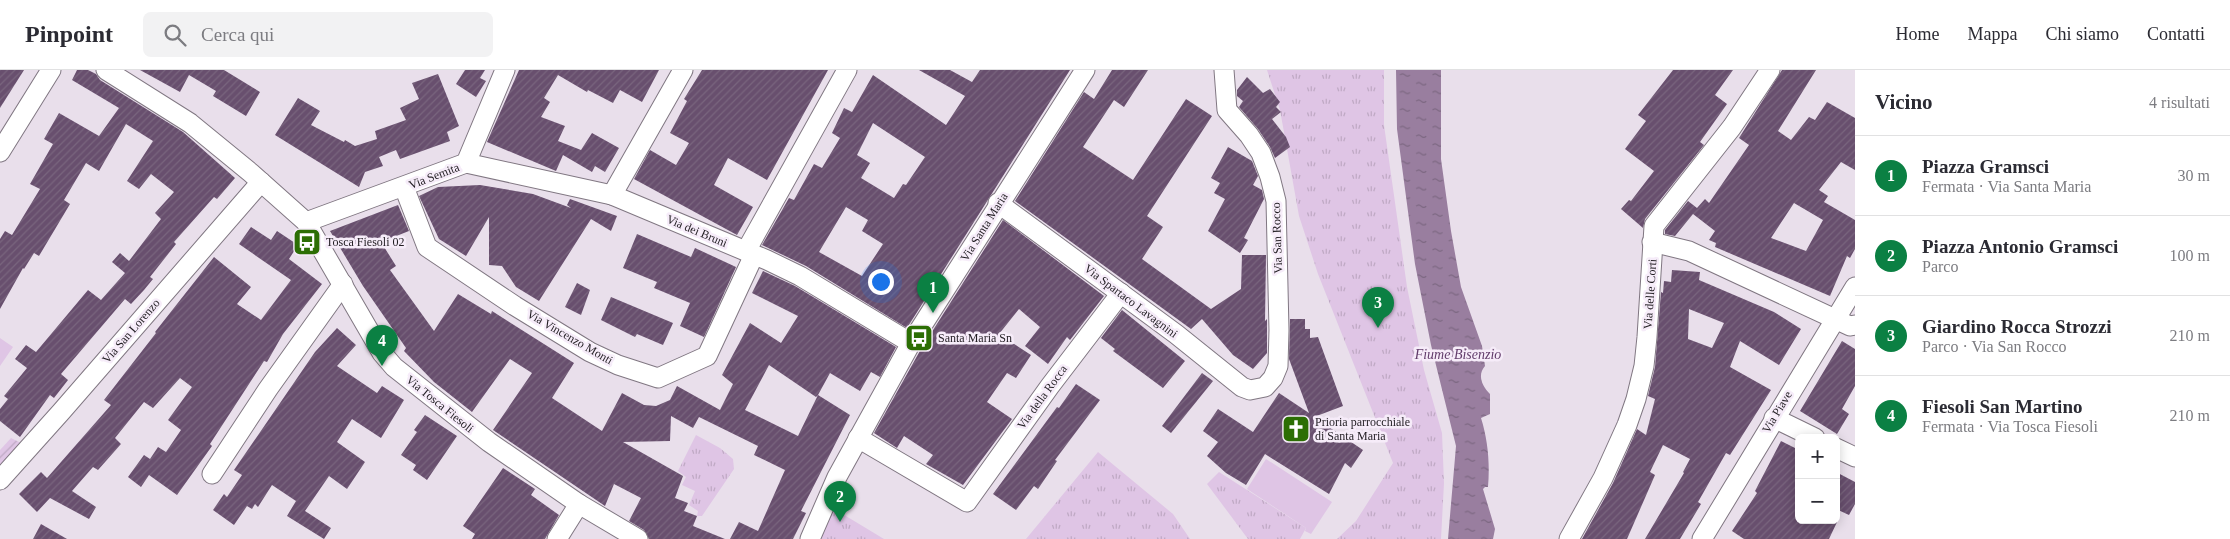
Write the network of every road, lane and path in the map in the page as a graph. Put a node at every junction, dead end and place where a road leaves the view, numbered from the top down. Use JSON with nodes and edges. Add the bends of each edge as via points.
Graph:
{"nodes":[{"id":1,"x":51,"y":70,"type":"edge"},
{"id":2,"x":106,"y":70,"type":"edge"},
{"id":3,"x":506,"y":70,"type":"edge"},
{"id":4,"x":684,"y":70,"type":"edge"},
{"id":5,"x":846,"y":70,"type":"edge"},
{"id":6,"x":1085,"y":70,"type":"edge"},
{"id":7,"x":1224,"y":70,"type":"edge"},
{"id":8,"x":1770,"y":70,"type":"edge"},
{"id":9,"x":0,"y":152,"type":"edge"},
{"id":10,"x":466,"y":163,"type":"junction"},
{"id":11,"x":261,"y":182,"type":"junction"},
{"id":12,"x":404,"y":187,"type":"junction"},
{"id":13,"x":612,"y":195,"type":"junction"},
{"id":14,"x":998,"y":203,"type":"junction"},
{"id":15,"x":306,"y":222,"type":"junction"},
{"id":16,"x":1652,"y":242,"type":"junction"},
{"id":17,"x":750,"y":253,"type":"junction"},
{"id":18,"x":342,"y":284,"type":"junction"},
{"id":19,"x":1855,"y":287,"type":"edge"},
{"id":20,"x":1121,"y":293,"type":"junction"},
{"id":21,"x":1835,"y":318,"type":"junction"},
{"id":22,"x":1855,"y":324,"type":"edge"},
{"id":23,"x":911,"y":343,"type":"junction"},
{"id":24,"x":1265,"y":387,"type":"joint"},
{"id":25,"x":1774,"y":418,"type":"junction"},
{"id":26,"x":1807,"y":434,"type":"edge"},
{"id":27,"x":858,"y":438,"type":"junction"},
{"id":28,"x":1840,"y":450,"type":"edge"},
{"id":29,"x":1855,"y":457,"type":"edge"},
{"id":30,"x":212,"y":474,"type":"dead end"},
{"id":31,"x":0,"y":480,"type":"edge"},
{"id":32,"x":578,"y":504,"type":"junction"},
{"id":33,"x":811,"y":537,"type":"edge"},
{"id":34,"x":557,"y":539,"type":"edge"},
{"id":35,"x":638,"y":539,"type":"edge"},
{"id":36,"x":1568,"y":539,"type":"edge"},
{"id":37,"x":1702,"y":539,"type":"edge"}],
"edges":[{"from":1,"to":9,"type":"street"},
{"from":2,"to":11,"type":"street","name":"Via Tosca Fiesoli","via":[[190,124]]},
{"from":3,"to":10,"type":"street","name":"Via Semita"},
{"from":4,"to":13,"type":"street"},
{"from":5,"to":17,"type":"street","name":"Via Vincenzo Monti"},
{"from":6,"to":14,"type":"street","name":"Via Santa Maria"},
{"from":7,"to":24,"type":"street","name":"Via San Rocco","via":[[1227,110],[1261,153],[1276,201],[1278,366]]},
{"from":8,"to":16,"type":"street","name":"Via delle Corti","via":[[1732,127],[1654,226]]},
{"from":10,"to":12,"type":"street","name":"Via Semita"},
{"from":10,"to":13,"type":"street","name":"Via dei Bruni"},
{"from":11,"to":15,"type":"street","name":"Via Tosca Fiesoli"},
{"from":11,"to":31,"type":"street","name":"Via San Lorenzo"},
{"from":12,"to":15,"type":"street","name":"Via Semita"},
{"from":12,"to":17,"type":"street","name":"Via Vincenzo Monti","via":[[427,247],[590,352],[658,378],[707,356]]},
{"from":13,"to":17,"type":"street","name":"Via dei Bruni"},
{"from":14,"to":20,"type":"street","name":"Via Spartaco Lavagnini"},
{"from":14,"to":23,"type":"street","name":"Via Santa Maria"},
{"from":15,"to":18,"type":"street","name":"Via Tosca Fiesoli"},
{"from":16,"to":21,"type":"street","via":[[1689,251]]},
{"from":16,"to":36,"type":"street","name":"Via delle Corti","via":[[1647,337],[1636,399],[1603,478]]},
{"from":17,"to":23,"type":"street","name":"Via dei Bruni","via":[[800,276]]},
{"from":18,"to":30,"type":"street"},
{"from":18,"to":32,"type":"street","name":"Via Tosca Fiesoli","via":[[382,353],[394,367],[489,442]]},
{"from":19,"to":21,"type":"street","name":"Via Piave"},
{"from":20,"to":24,"type":"street","name":"Via Spartaco Lavagnini","via":[[1242,387],[1250,390]]},
{"from":20,"to":27,"type":"street","name":"Via della Rocca","via":[[967,502]]},
{"from":21,"to":22,"type":"street","via":[[1850,326]]},
{"from":21,"to":25,"type":"street","name":"Via Piave"},
{"from":23,"to":27,"type":"street","name":"Via Santa Maria"},
{"from":25,"to":26,"type":"street"},
{"from":25,"to":37,"type":"street","name":"Via Piave"},
{"from":27,"to":33,"type":"street","name":"Via Santa Maria"},
{"from":28,"to":29,"type":"street"},
{"from":32,"to":34,"type":"street"},
{"from":32,"to":35,"type":"street","name":"Via Tosca Fiesoli"}]}
